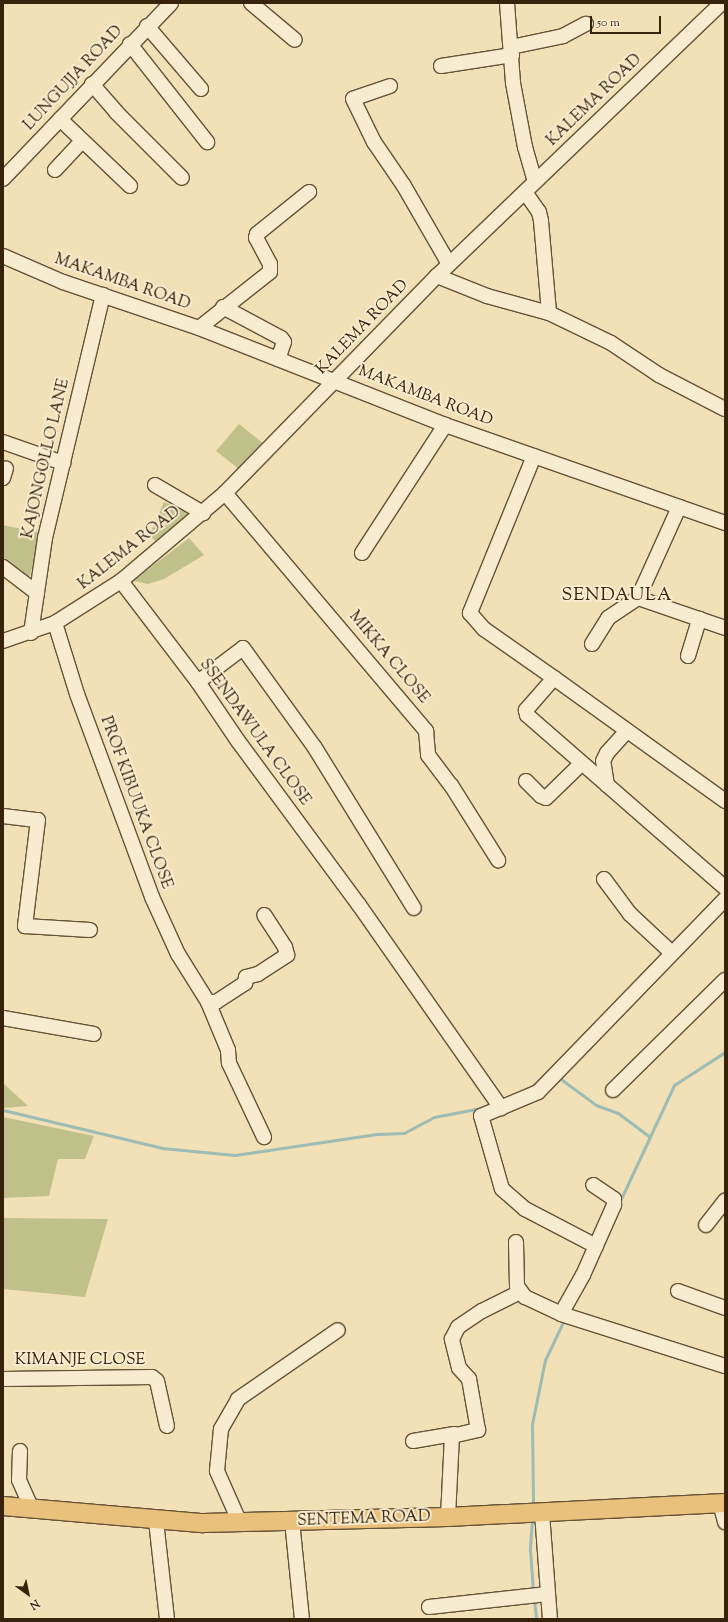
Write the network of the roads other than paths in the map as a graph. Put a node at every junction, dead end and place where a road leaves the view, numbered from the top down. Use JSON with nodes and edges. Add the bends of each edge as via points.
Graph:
{"nodes":[{"id":1,"x":171,"y":3,"type":"edge"},
{"id":2,"x":251,"y":3,"type":"edge"},
{"id":3,"x":507,"y":3,"type":"edge"},
{"id":4,"x":722,"y":3,"type":"edge"},
{"id":5,"x":586,"y":24,"type":"dead end"},
{"id":6,"x":147,"y":26,"type":"junction"},
{"id":7,"x":295,"y":40,"type":"dead end"},
{"id":8,"x":130,"y":44,"type":"junction"},
{"id":9,"x":511,"y":51,"type":"junction"},
{"id":10,"x":441,"y":66,"type":"dead end"},
{"id":11,"x":92,"y":84,"type":"junction"},
{"id":12,"x":390,"y":86,"type":"dead end"},
{"id":13,"x":200,"y":90,"type":"dead end"},
{"id":14,"x":60,"y":119,"type":"junction"},
{"id":15,"x":82,"y":141,"type":"junction"},
{"id":16,"x":207,"y":142,"type":"dead end"},
{"id":17,"x":55,"y":170,"type":"dead end"},
{"id":18,"x":182,"y":178,"type":"dead end"},
{"id":19,"x":3,"y":179,"type":"edge"},
{"id":20,"x":535,"y":182,"type":"junction"},
{"id":21,"x":130,"y":186,"type":"dead end"},
{"id":22,"x":309,"y":192,"type":"dead end"},
{"id":23,"x":525,"y":192,"type":"junction"},
{"id":24,"x":3,"y":256,"type":"edge"},
{"id":25,"x":449,"y":264,"type":"junction"},
{"id":26,"x":437,"y":276,"type":"junction"},
{"id":27,"x":104,"y":295,"type":"junction"},
{"id":28,"x":223,"y":307,"type":"junction"},
{"id":29,"x":549,"y":313,"type":"junction"},
{"id":30,"x":199,"y":328,"type":"junction"},
{"id":31,"x":278,"y":359,"type":"junction"},
{"id":32,"x":335,"y":380,"type":"junction"},
{"id":33,"x":725,"y":409,"type":"edge"},
{"id":34,"x":445,"y":424,"type":"junction"},
{"id":35,"x":3,"y":442,"type":"edge"},
{"id":36,"x":534,"y":456,"type":"junction"},
{"id":37,"x":63,"y":463,"type":"junction"},
{"id":38,"x":155,"y":485,"type":"dead end"},
{"id":39,"x":225,"y":493,"type":"junction"},
{"id":40,"x":678,"y":507,"type":"junction"},
{"id":41,"x":202,"y":513,"type":"junction"},
{"id":42,"x":725,"y":523,"type":"edge"},
{"id":43,"x":362,"y":553,"type":"dead end"},
{"id":44,"x":3,"y":567,"type":"edge"},
{"id":45,"x":121,"y":581,"type":"junction"},
{"id":46,"x":37,"y":593,"type":"junction"},
{"id":47,"x":638,"y":598,"type":"junction"},
{"id":48,"x":699,"y":619,"type":"junction"},
{"id":49,"x":55,"y":623,"type":"junction"},
{"id":50,"x":725,"y":628,"type":"edge"},
{"id":51,"x":31,"y":633,"type":"junction"},
{"id":52,"x":3,"y":641,"type":"edge"},
{"id":53,"x":592,"y":644,"type":"dead end"},
{"id":54,"x":688,"y":656,"type":"dead end"},
{"id":55,"x":554,"y":678,"type":"junction"},
{"id":56,"x":198,"y":682,"type":"junction"},
{"id":57,"x":627,"y":731,"type":"junction"},
{"id":58,"x":582,"y":763,"type":"junction"},
{"id":59,"x":526,"y":781,"type":"dead end"},
{"id":60,"x":607,"y":785,"type":"junction"},
{"id":61,"x":725,"y":801,"type":"edge"},
{"id":62,"x":3,"y":816,"type":"edge"},
{"id":63,"x":498,"y":860,"type":"dead end"},
{"id":64,"x":604,"y":879,"type":"dead end"},
{"id":65,"x":725,"y":888,"type":"edge"},
{"id":66,"x":725,"y":899,"type":"edge"},
{"id":67,"x":414,"y":908,"type":"dead end"},
{"id":68,"x":264,"y":915,"type":"dead end"},
{"id":69,"x":90,"y":930,"type":"dead end"},
{"id":70,"x":672,"y":953,"type":"junction"},
{"id":71,"x":725,"y":980,"type":"edge"},
{"id":72,"x":208,"y":1002,"type":"junction"},
{"id":73,"x":3,"y":1018,"type":"edge"},
{"id":74,"x":94,"y":1034,"type":"dead end"},
{"id":75,"x":614,"y":1090,"type":"dead end"},
{"id":76,"x":498,"y":1103,"type":"junction"},
{"id":77,"x":264,"y":1137,"type":"dead end"},
{"id":78,"x":593,"y":1185,"type":"dead end"},
{"id":79,"x":725,"y":1201,"type":"edge"},
{"id":80,"x":706,"y":1225,"type":"dead end"},
{"id":81,"x":516,"y":1242,"type":"dead end"},
{"id":82,"x":596,"y":1246,"type":"junction"},
{"id":83,"x":520,"y":1292,"type":"junction"},
{"id":84,"x":678,"y":1292,"type":"dead end"},
{"id":85,"x":725,"y":1308,"type":"edge"},
{"id":86,"x":567,"y":1316,"type":"junction"},
{"id":87,"x":338,"y":1330,"type":"dead end"},
{"id":88,"x":725,"y":1366,"type":"edge"},
{"id":89,"x":3,"y":1379,"type":"edge"},
{"id":90,"x":167,"y":1426,"type":"dead end"},
{"id":91,"x":454,"y":1434,"type":"junction"},
{"id":92,"x":413,"y":1441,"type":"dead end"},
{"id":93,"x":20,"y":1451,"type":"dead end"},
{"id":94,"x":722,"y":1503,"type":"edge"},
{"id":95,"x":3,"y":1506,"type":"edge"},
{"id":96,"x":32,"y":1509,"type":"junction"},
{"id":97,"x":542,"y":1513,"type":"junction"},
{"id":98,"x":448,"y":1517,"type":"junction"},
{"id":99,"x":156,"y":1521,"type":"junction"},
{"id":100,"x":292,"y":1521,"type":"junction"},
{"id":101,"x":725,"y":1522,"type":"edge"},
{"id":102,"x":240,"y":1523,"type":"junction"},
{"id":103,"x":548,"y":1594,"type":"junction"},
{"id":104,"x":429,"y":1607,"type":"dead end"},
{"id":105,"x":167,"y":1619,"type":"edge"},
{"id":106,"x":302,"y":1619,"type":"edge"},
{"id":107,"x":550,"y":1619,"type":"edge"}],
"edges":[{"from":1,"to":6,"type":"street","name":"LUNGUJJA ROAD"},
{"from":2,"to":7,"type":"street"},
{"from":3,"to":9,"type":"street"},
{"from":4,"to":20,"type":"street","name":"KALEMA ROAD"},
{"from":5,"to":9,"type":"street","via":[[563,36]]},
{"from":6,"to":8,"type":"street","name":"LUNGUJJA ROAD"},
{"from":6,"to":13,"type":"street"},
{"from":8,"to":11,"type":"street","name":"LUNGUJJA ROAD"},
{"from":8,"to":16,"type":"street"},
{"from":9,"to":10,"type":"street"},
{"from":9,"to":20,"type":"street","via":[[519,116]]},
{"from":11,"to":14,"type":"street","name":"LUNGUJJA ROAD"},
{"from":11,"to":18,"type":"street","via":[[116,112]]},
{"from":12,"to":25,"type":"street","via":[[353,99],[374,142],[401,181]]},
{"from":14,"to":15,"type":"street"},
{"from":14,"to":19,"type":"street","name":"LUNGUJJA ROAD"},
{"from":15,"to":17,"type":"street"},
{"from":15,"to":21,"type":"street"},
{"from":20,"to":23,"type":"street","name":"KALEMA ROAD"},
{"from":22,"to":28,"type":"street","via":[[257,234],[256,238],[270,264],[270,272]]},
{"from":23,"to":25,"type":"street","name":"KALEMA ROAD"},
{"from":23,"to":29,"type":"street","via":[[539,212],[541,221]]},
{"from":24,"to":27,"type":"street","name":"MAKAMBA ROAD","via":[[63,282]]},
{"from":25,"to":26,"type":"street","name":"KALEMA ROAD"},
{"from":26,"to":29,"type":"street","via":[[487,296]]},
{"from":26,"to":32,"type":"street","name":"KALEMA ROAD"},
{"from":27,"to":30,"type":"street","name":"MAKAMBA ROAD"},
{"from":27,"to":37,"type":"street","name":"KAJONGOLLO LANE"},
{"from":28,"to":30,"type":"street"},
{"from":28,"to":31,"type":"street","via":[[281,338],[284,342]]},
{"from":29,"to":33,"type":"street","via":[[611,343],[659,375]]},
{"from":30,"to":31,"type":"street","name":"MAKAMBA ROAD"},
{"from":31,"to":32,"type":"street","name":"MAKAMBA ROAD"},
{"from":32,"to":34,"type":"street","name":"MAKAMBA ROAD"},
{"from":32,"to":39,"type":"street","name":"KALEMA ROAD"},
{"from":34,"to":36,"type":"street","name":"MAKAMBA ROAD"},
{"from":34,"to":43,"type":"street"},
{"from":35,"to":37,"type":"street"},
{"from":36,"to":40,"type":"street","name":"MAKAMBA ROAD"},
{"from":36,"to":55,"type":"street","via":[[470,613],[484,629]]},
{"from":37,"to":46,"type":"street","name":"KAJONGOLLO LANE","via":[[45,538]]},
{"from":38,"to":41,"type":"street"},
{"from":39,"to":41,"type":"street","name":"KALEMA ROAD"},
{"from":39,"to":63,"type":"street","name":"MIKKA CLOSE","via":[[426,731],[428,755],[451,785]]},
{"from":40,"to":42,"type":"street","name":"MAKAMBA ROAD"},
{"from":40,"to":47,"type":"street"},
{"from":41,"to":45,"type":"street","name":"KALEMA ROAD"},
{"from":44,"to":46,"type":"street"},
{"from":45,"to":49,"type":"street","name":"KALEMA ROAD"},
{"from":45,"to":56,"type":"street","name":"SSENDAWULA CLOSE"},
{"from":46,"to":51,"type":"street","name":"KAJONGOLLO LANE"},
{"from":47,"to":48,"type":"street"},
{"from":47,"to":53,"type":"street","via":[[608,618]]},
{"from":48,"to":50,"type":"street"},
{"from":48,"to":54,"type":"street"},
{"from":49,"to":51,"type":"street","name":"KALEMA ROAD"},
{"from":49,"to":72,"type":"street","name":"PROF KIBUUKA CLOSE","via":[[77,694],[152,897],[178,954]]},
{"from":51,"to":52,"type":"street","name":"KALEMA ROAD"},
{"from":55,"to":57,"type":"street"},
{"from":55,"to":58,"type":"street","via":[[525,713]]},
{"from":56,"to":67,"type":"street","via":[[243,648],[315,748]]},
{"from":56,"to":76,"type":"street","name":"SSENDAWULA CLOSE"},
{"from":57,"to":60,"type":"street","via":[[603,761]]},
{"from":57,"to":61,"type":"street"},
{"from":58,"to":59,"type":"street","via":[[546,798]]},
{"from":58,"to":60,"type":"street"},
{"from":60,"to":65,"type":"street"},
{"from":62,"to":69,"type":"street","via":[[38,820],[24,926]]},
{"from":64,"to":70,"type":"street","via":[[630,914]]},
{"from":66,"to":70,"type":"street"},
{"from":68,"to":72,"type":"street","via":[[285,947],[287,955],[258,974],[246,977],[245,983],[216,1002]]},
{"from":70,"to":76,"type":"street","via":[[538,1092]]},
{"from":71,"to":75,"type":"street","via":[[663,1038]]},
{"from":72,"to":77,"type":"street","name":"PROF KIBUUKA CLOSE","via":[[228,1050],[229,1063]]},
{"from":73,"to":74,"type":"street"},
{"from":76,"to":82,"type":"street","via":[[481,1116],[502,1189],[525,1209]]},
{"from":78,"to":82,"type":"street","via":[[614,1199],[614,1205]]},
{"from":79,"to":80,"type":"street"},
{"from":81,"to":83,"type":"street"},
{"from":82,"to":86,"type":"street"},
{"from":83,"to":86,"type":"street"},
{"from":83,"to":91,"type":"street","via":[[482,1311],[458,1327],[452,1339],[459,1368],[468,1380],[478,1430]]},
{"from":84,"to":85,"type":"street"},
{"from":86,"to":88,"type":"street"},
{"from":87,"to":102,"type":"street","via":[[238,1399],[221,1429],[217,1471]]},
{"from":89,"to":90,"type":"street","name":"KIMANJE CLOSE","via":[[152,1378],[157,1381]]},
{"from":91,"to":92,"type":"street"},
{"from":91,"to":98,"type":"street","via":[[448,1480]]},
{"from":93,"to":96,"type":"street","via":[[19,1480]]},
{"from":94,"to":97,"type":"main road","name":"SENTEMA ROAD"},
{"from":94,"to":101,"type":"street"},
{"from":95,"to":96,"type":"main road","name":"SENTEMA ROAD"},
{"from":96,"to":99,"type":"main road","name":"SENTEMA ROAD"},
{"from":97,"to":98,"type":"main road","name":"SENTEMA ROAD"},
{"from":97,"to":103,"type":"street"},
{"from":98,"to":100,"type":"main road","name":"SENTEMA ROAD"},
{"from":99,"to":102,"type":"main road","name":"SENTEMA ROAD"},
{"from":99,"to":105,"type":"street"},
{"from":100,"to":102,"type":"main road","name":"SENTEMA ROAD"},
{"from":100,"to":106,"type":"street"},
{"from":103,"to":104,"type":"street"},
{"from":103,"to":107,"type":"street"}]}
